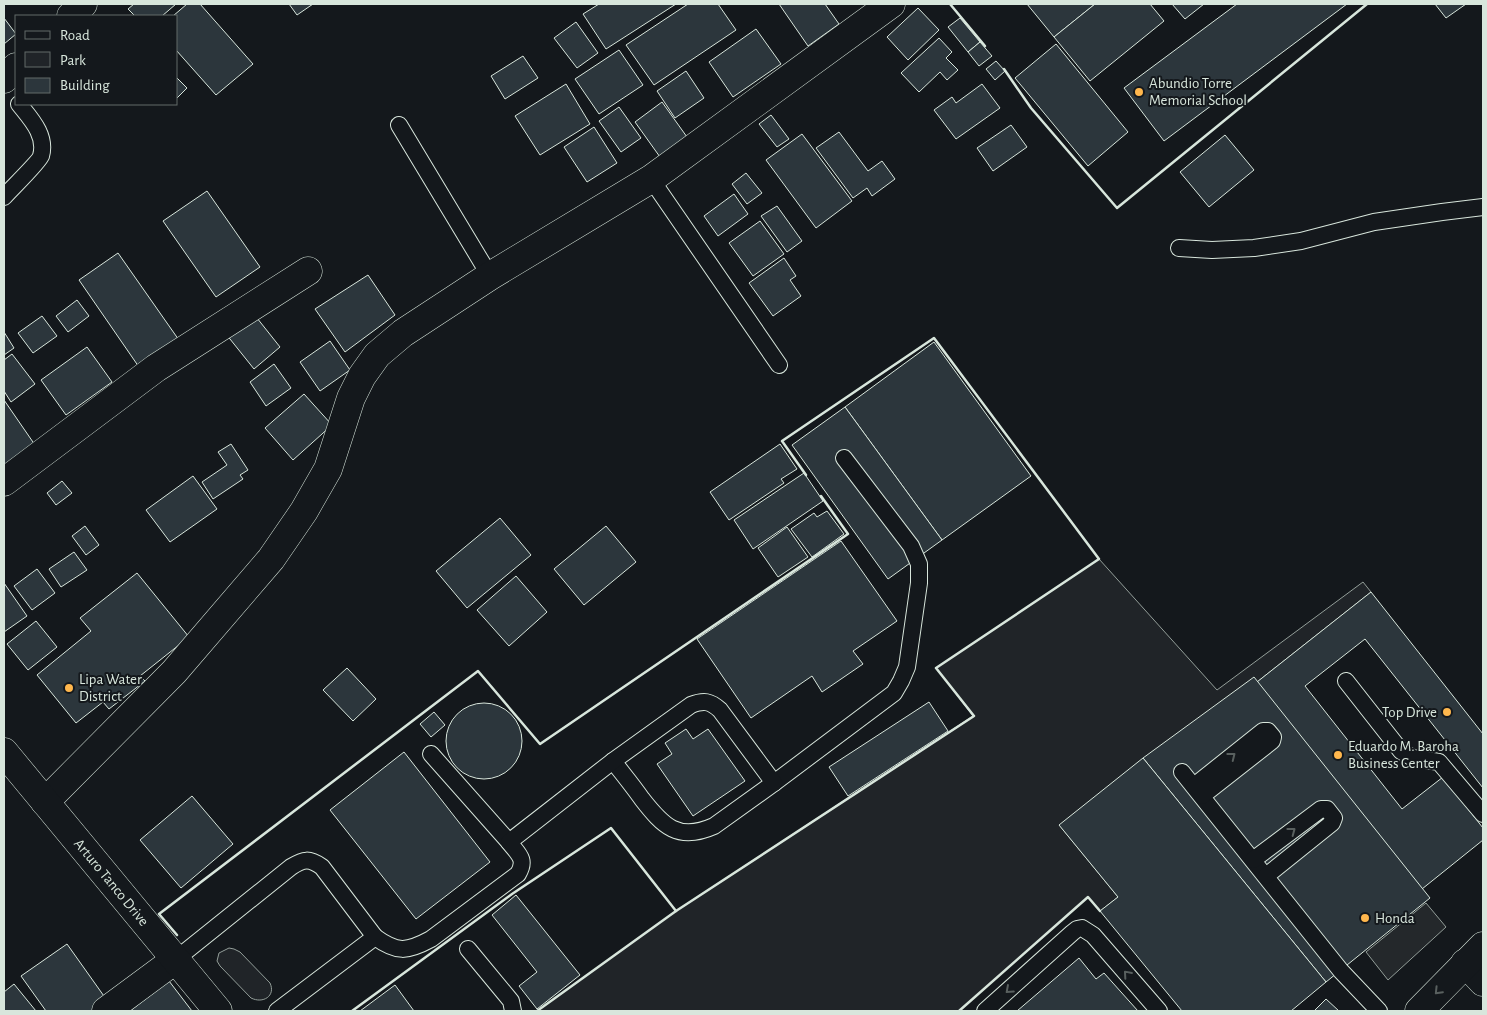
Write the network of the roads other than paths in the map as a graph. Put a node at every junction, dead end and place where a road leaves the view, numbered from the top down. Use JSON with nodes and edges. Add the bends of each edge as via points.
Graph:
{"nodes":[{"id":1,"x":83,"y":4,"type":"edge"},
{"id":2,"x":891,"y":4,"type":"edge"},
{"id":3,"x":72,"y":15,"type":"edge"},
{"id":4,"x":15,"y":68,"type":"edge"},
{"id":5,"x":4,"y":79,"type":"edge"},
{"id":6,"x":4,"y":86,"type":"edge"},
{"id":7,"x":15,"y":100,"type":"edge"},
{"id":8,"x":19,"y":105,"type":"edge"},
{"id":9,"x":399,"y":125,"type":"dead end"},
{"id":10,"x":651,"y":179,"type":"junction"},
{"id":11,"x":4,"y":197,"type":"edge"},
{"id":12,"x":1483,"y":207,"type":"edge"},
{"id":13,"x":1179,"y":248,"type":"dead end"},
{"id":14,"x":308,"y":271,"type":"dead end"},
{"id":15,"x":490,"y":276,"type":"junction"},
{"id":16,"x":779,"y":365,"type":"dead end"},
{"id":17,"x":844,"y":458,"type":"dead end"},
{"id":18,"x":4,"y":482,"type":"edge"},
{"id":19,"x":1346,"y":681,"type":"dead end"},
{"id":20,"x":4,"y":752,"type":"edge"},
{"id":21,"x":431,"y":754,"type":"dead end"},
{"id":22,"x":613,"y":761,"type":"junction"},
{"id":23,"x":1182,"y":772,"type":"dead end"},
{"id":24,"x":774,"y":784,"type":"junction"},
{"id":25,"x":45,"y":802,"type":"junction"},
{"id":26,"x":1483,"y":814,"type":"edge"},
{"id":27,"x":509,"y":842,"type":"junction"},
{"id":28,"x":1253,"y":860,"type":"junction"},
{"id":29,"x":1266,"y":876,"type":"junction"},
{"id":30,"x":375,"y":937,"type":"junction"},
{"id":31,"x":468,"y":949,"type":"dead end"},
{"id":32,"x":1474,"y":954,"type":"edge"},
{"id":33,"x":175,"y":960,"type":"junction"},
{"id":34,"x":1483,"y":982,"type":"edge"},
{"id":35,"x":106,"y":1011,"type":"edge"},
{"id":36,"x":218,"y":1011,"type":"edge"},
{"id":37,"x":277,"y":1011,"type":"edge"},
{"id":38,"x":513,"y":1011,"type":"edge"},
{"id":39,"x":985,"y":1011,"type":"edge"},
{"id":40,"x":1159,"y":1011,"type":"edge"},
{"id":41,"x":1379,"y":1011,"type":"edge"},
{"id":42,"x":1419,"y":1011,"type":"edge"}],
"edges":[{"from":1,"to":3,"type":"main road"},
{"from":2,"to":10,"type":"main road"},
{"from":4,"to":5,"type":"main road"},
{"from":6,"to":7,"type":"lane"},
{"from":8,"to":11,"type":"lane","via":[[35,124],[42,141],[41,157]]},
{"from":9,"to":15,"type":"lane"},
{"from":10,"to":15,"type":"main road"},
{"from":10,"to":16,"type":"lane"},
{"from":12,"to":13,"type":"lane","via":[[1374,222],[1254,248]]},
{"from":14,"to":18,"type":"main road","via":[[156,368]]},
{"from":15,"to":25,"type":"main road","via":[[403,333],[377,355],[351,398],[328,469],[271,559],[174,672]]},
{"from":17,"to":24,"type":"lane","via":[[912,546],[919,564],[907,666],[894,693]]},
{"from":19,"to":26,"type":"lane","via":[[1401,751],[1413,758],[1439,762]]},
{"from":20,"to":25,"type":"main road","name":"Arturo Tanco Drive"},
{"from":21,"to":27,"type":"lane"},
{"from":22,"to":24,"type":"lane","via":[[660,820],[666,826],[683,832],[714,826]]},
{"from":22,"to":24,"type":"lane","via":[[691,705],[707,701],[720,710]]},
{"from":22,"to":27,"type":"lane"},
{"from":23,"to":28,"type":"lane"},
{"from":25,"to":33,"type":"main road","name":"Arturo Tanco Drive"},
{"from":27,"to":30,"type":"lane","via":[[522,860],[518,874],[431,940],[416,948],[400,950]]},
{"from":28,"to":29,"type":"lane"},
{"from":28,"to":29,"type":"lane","one_way":true,"via":[[1321,809],[1326,809],[1334,818],[1332,823]]},
{"from":29,"to":41,"type":"lane","via":[[1341,971]]},
{"from":30,"to":33,"type":"lane","via":[[322,867],[314,861],[302,861]]},
{"from":30,"to":37,"type":"lane"},
{"from":31,"to":38,"type":"lane","via":[[512,1001]]},
{"from":32,"to":34,"type":"main road"},
{"from":32,"to":42,"type":"main road","one_way":true},
{"from":33,"to":35,"type":"main road"},
{"from":33,"to":36,"type":"main road","name":"Arturo Tanco Drive"},
{"from":40,"to":39,"type":"lane","one_way":true,"via":[[1093,935],[1082,928],[1072,933]]}]}
